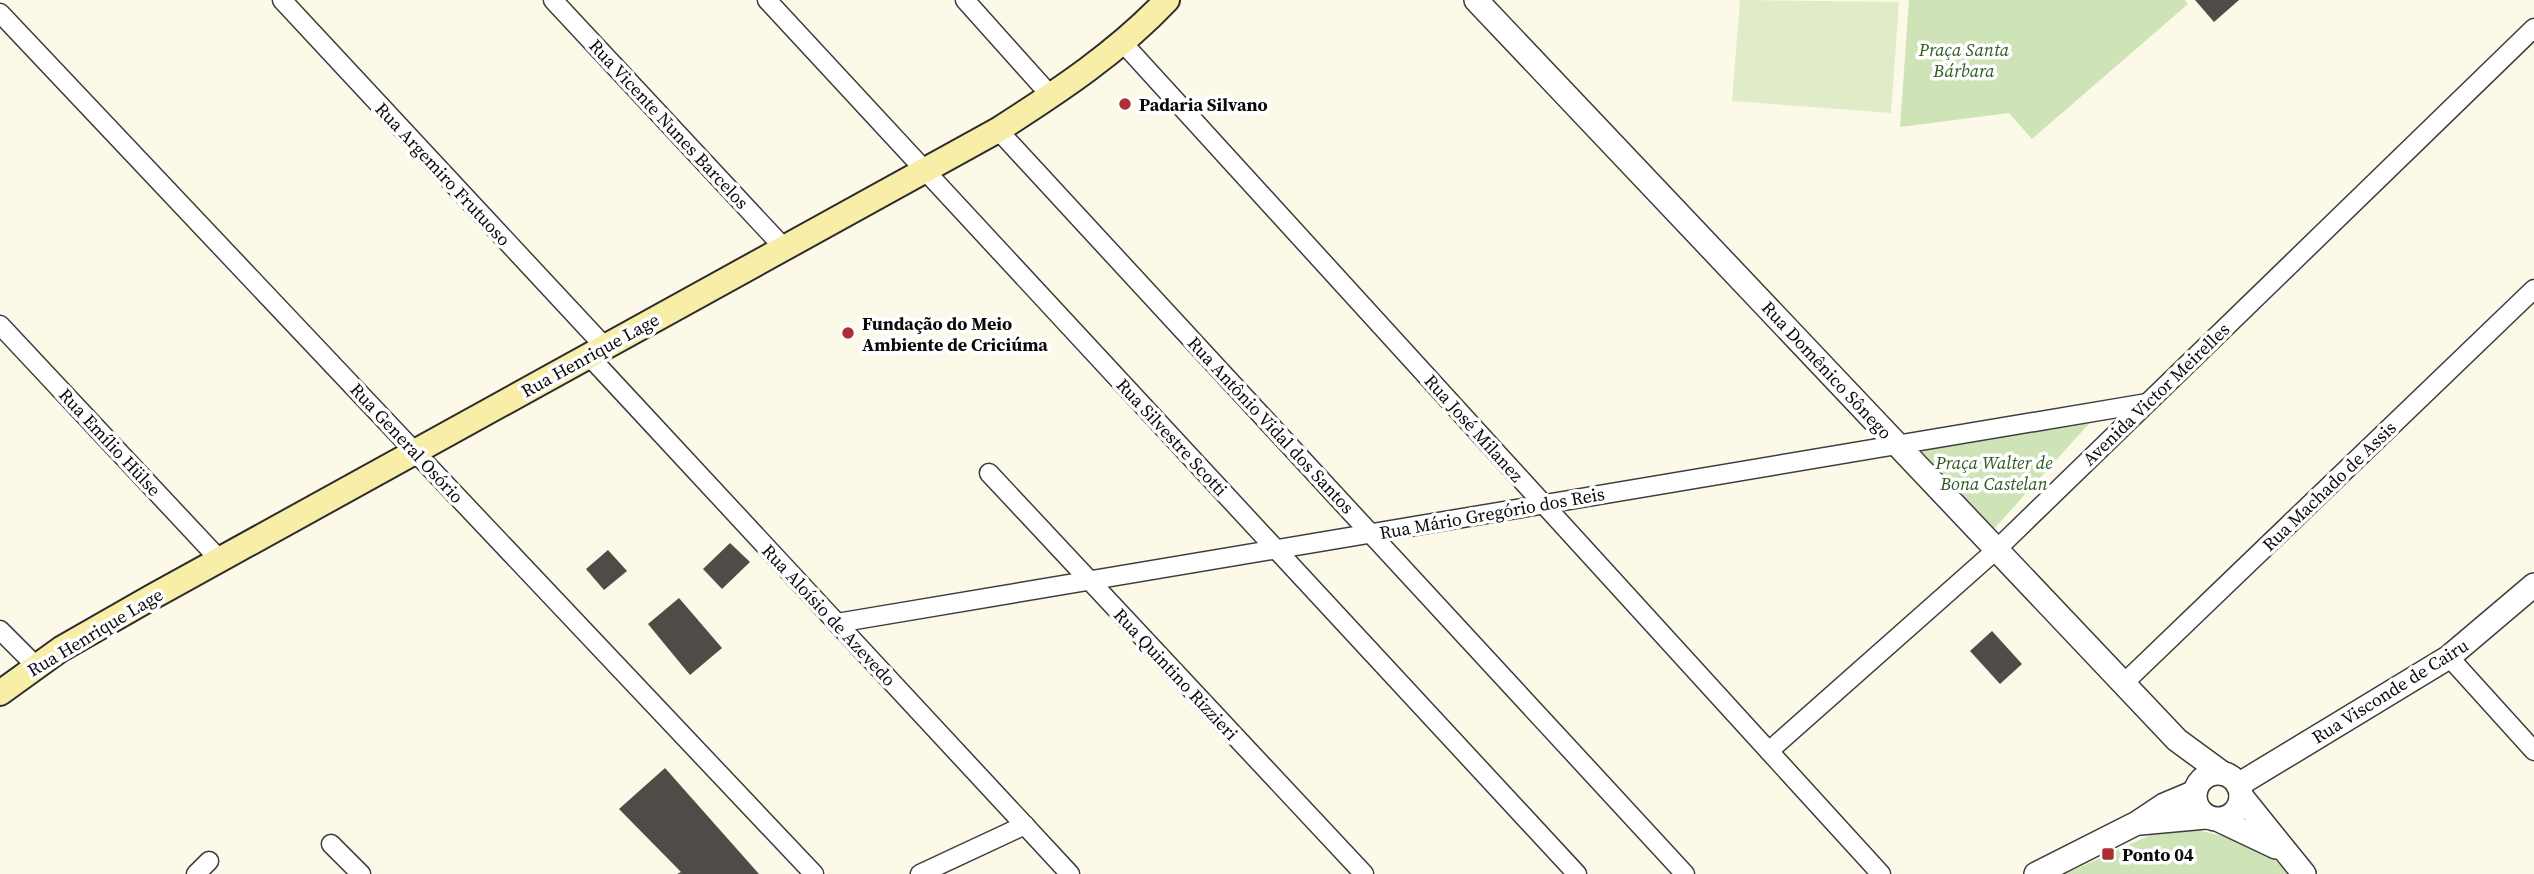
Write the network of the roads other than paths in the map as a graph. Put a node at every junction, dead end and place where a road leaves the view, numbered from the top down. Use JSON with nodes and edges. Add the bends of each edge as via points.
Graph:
{"nodes":[{"id":1,"x":282,"y":0,"type":"edge"},
{"id":2,"x":553,"y":0,"type":"edge"},
{"id":3,"x":767,"y":0,"type":"edge"},
{"id":4,"x":965,"y":0,"type":"edge"},
{"id":5,"x":1167,"y":0,"type":"edge"},
{"id":6,"x":1476,"y":0,"type":"edge"},
{"id":7,"x":0,"y":13,"type":"edge"},
{"id":8,"x":2534,"y":27,"type":"edge"},
{"id":9,"x":1123,"y":43,"type":"junction"},
{"id":10,"x":1051,"y":96,"type":"junction"},
{"id":11,"x":999,"y":130,"type":"junction"},
{"id":12,"x":926,"y":171,"type":"junction"},
{"id":13,"x":785,"y":248,"type":"junction"},
{"id":14,"x":2534,"y":289,"type":"edge"},
{"id":15,"x":0,"y":325,"type":"edge"},
{"id":16,"x":597,"y":351,"type":"junction"},
{"id":17,"x":2147,"y":403,"type":"junction"},
{"id":18,"x":1896,"y":444,"type":"junction"},
{"id":19,"x":415,"y":452,"type":"junction"},
{"id":20,"x":989,"y":473,"type":"dead end"},
{"id":21,"x":1543,"y":503,"type":"junction"},
{"id":22,"x":1371,"y":534,"type":"junction"},
{"id":23,"x":1275,"y":547,"type":"junction"},
{"id":24,"x":1996,"y":550,"type":"junction"},
{"id":25,"x":220,"y":560,"type":"junction"},
{"id":26,"x":1090,"y":581,"type":"junction"},
{"id":27,"x":2534,"y":585,"type":"edge"},
{"id":28,"x":837,"y":623,"type":"junction"},
{"id":29,"x":0,"y":630,"type":"edge"},
{"id":30,"x":2449,"y":656,"type":"junction"},
{"id":31,"x":35,"y":666,"type":"junction"},
{"id":32,"x":2123,"y":684,"type":"junction"},
{"id":33,"x":0,"y":693,"type":"edge"},
{"id":34,"x":2177,"y":740,"type":"junction"},
{"id":35,"x":1769,"y":751,"type":"junction"},
{"id":36,"x":2534,"y":751,"type":"edge"},
{"id":37,"x":2234,"y":785,"type":"junction"},
{"id":38,"x":2195,"y":790,"type":"junction"},
{"id":39,"x":2213,"y":818,"type":"junction"},
{"id":40,"x":2137,"y":823,"type":"junction"},
{"id":41,"x":1025,"y":825,"type":"junction"},
{"id":42,"x":331,"y":844,"type":"dead end"},
{"id":43,"x":2282,"y":850,"type":"junction"},
{"id":44,"x":209,"y":861,"type":"dead end"},
{"id":45,"x":196,"y":874,"type":"edge"},
{"id":46,"x":361,"y":874,"type":"edge"},
{"id":47,"x":814,"y":874,"type":"edge"},
{"id":48,"x":920,"y":874,"type":"edge"},
{"id":49,"x":1070,"y":874,"type":"edge"},
{"id":50,"x":1364,"y":874,"type":"edge"},
{"id":51,"x":1577,"y":874,"type":"edge"},
{"id":52,"x":1685,"y":874,"type":"edge"},
{"id":53,"x":1881,"y":874,"type":"edge"},
{"id":54,"x":2036,"y":874,"type":"edge"},
{"id":55,"x":2304,"y":874,"type":"edge"}],
"edges":[{"from":1,"to":16,"type":"street","name":"Rua Argemiro Frutuoso"},
{"from":2,"to":13,"type":"street","name":"Rua Vicente Nunes Barcelos"},
{"from":3,"to":12,"type":"street","name":"Rua Silvestre Scotti"},
{"from":4,"to":10,"type":"street"},
{"from":5,"to":9,"type":"main road","name":"Rua Henrique Lage"},
{"from":6,"to":18,"type":"street","name":"Rua Domênico Sônego"},
{"from":7,"to":19,"type":"street","name":"Rua General Osório"},
{"from":8,"to":17,"type":"street","name":"Avenida Victor Meirelles"},
{"from":9,"to":10,"type":"main road","name":"Rua Henrique Lage"},
{"from":9,"to":21,"type":"street","name":"Rua José Milanez"},
{"from":10,"to":11,"type":"main road","name":"Rua Henrique Lage"},
{"from":11,"to":12,"type":"main road","name":"Rua Henrique Lage"},
{"from":11,"to":22,"type":"street","name":"Rua Antônio Vidal dos Santos"},
{"from":12,"to":13,"type":"main road","name":"Rua Henrique Lage"},
{"from":12,"to":23,"type":"street","name":"Rua Silvestre Scotti"},
{"from":13,"to":16,"type":"main road","name":"Rua Henrique Lage"},
{"from":14,"to":32,"type":"street","name":"Rua Machado de Assis"},
{"from":15,"to":25,"type":"street","name":"Rua Emílio Hülse"},
{"from":16,"to":19,"type":"main road","name":"Rua Henrique Lage"},
{"from":16,"to":28,"type":"street","name":"Rua Aloísio de Azevedo"},
{"from":17,"to":18,"type":"street","name":"Rua Mário Gregório dos Reis"},
{"from":17,"to":24,"type":"street","name":"Avenida Victor Meirelles"},
{"from":18,"to":21,"type":"street","name":"Rua Mário Gregório dos Reis"},
{"from":18,"to":24,"type":"street","name":"Rua Domênico Sônego"},
{"from":19,"to":25,"type":"main road","name":"Rua Henrique Lage"},
{"from":19,"to":47,"type":"street","name":"Rua General Osório"},
{"from":20,"to":26,"type":"street","name":"Rua Quintino Rizzieri"},
{"from":21,"to":22,"type":"street","name":"Rua Mário Gregório dos Reis"},
{"from":21,"to":35,"type":"street","name":"Rua José Milanez"},
{"from":22,"to":23,"type":"street","name":"Rua Mário Gregório dos Reis"},
{"from":22,"to":52,"type":"street","name":"Rua Antônio Vidal dos Santos"},
{"from":23,"to":26,"type":"street","name":"Rua Mário Gregório dos Reis"},
{"from":23,"to":51,"type":"street","name":"Rua Silvestre Scotti"},
{"from":24,"to":32,"type":"street","name":"Rua Domênico Sônego"},
{"from":24,"to":35,"type":"street","name":"Avenida Victor Meirelles"},
{"from":25,"to":31,"type":"main road","name":"Rua Henrique Lage"},
{"from":26,"to":28,"type":"street","name":"Rua Mário Gregório dos Reis"},
{"from":26,"to":50,"type":"street","name":"Rua Quintino Rizzieri"},
{"from":27,"to":30,"type":"street","name":"Rua Visconde de Cairu"},
{"from":28,"to":41,"type":"street","name":"Rua Aloísio de Azevedo"},
{"from":29,"to":31,"type":"street"},
{"from":30,"to":36,"type":"street"},
{"from":30,"to":37,"type":"street","name":"Rua Visconde de Cairu"},
{"from":31,"to":33,"type":"main road","name":"Rua Henrique Lage"},
{"from":32,"to":34,"type":"street","name":"Rua Domênico Sônego"},
{"from":34,"to":37,"type":"street","name":"Rua Domênico Sônego"},
{"from":34,"to":38,"type":"street","name":"Rua Domênico Sônego"},
{"from":35,"to":53,"type":"street","name":"Rua José Milanez"},
{"from":37,"to":38,"type":"street","via":[[2206,776]]},
{"from":37,"to":39,"type":"street","via":[[2237,809]]},
{"from":37,"to":43,"type":"street","name":"Rua Domênico Sônego"},
{"from":38,"to":39,"type":"street","via":[[2196,806]]},
{"from":38,"to":40,"type":"street"},
{"from":39,"to":40,"type":"street"},
{"from":39,"to":43,"type":"street","name":"Rua Domênico Sônego"},
{"from":40,"to":54,"type":"street"},
{"from":41,"to":48,"type":"street"},
{"from":41,"to":49,"type":"street","name":"Rua Aloísio de Azevedo"},
{"from":42,"to":46,"type":"street"},
{"from":43,"to":55,"type":"street","name":"Rua Domênico Sônego"},
{"from":44,"to":45,"type":"street"}]}
